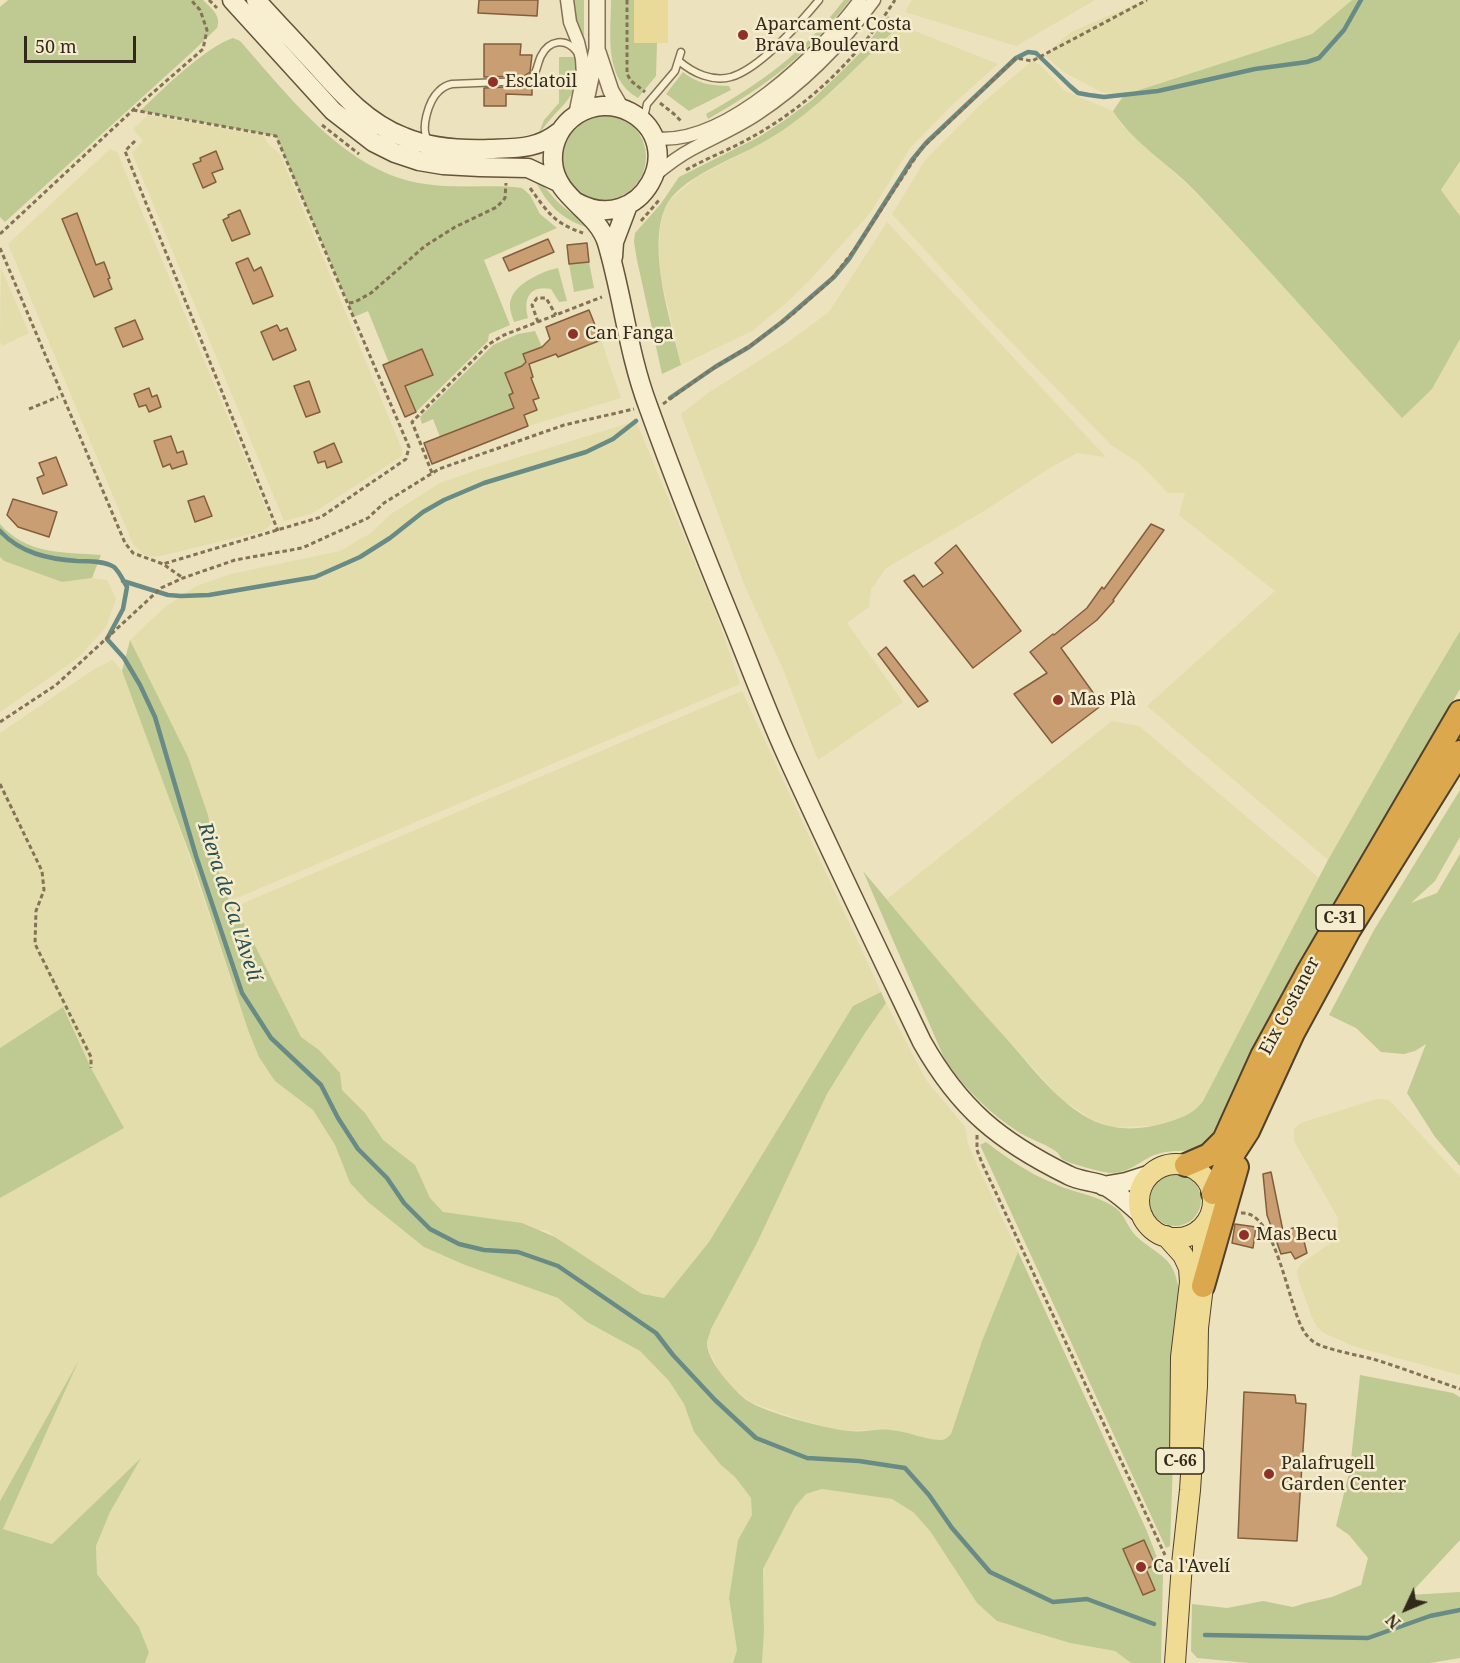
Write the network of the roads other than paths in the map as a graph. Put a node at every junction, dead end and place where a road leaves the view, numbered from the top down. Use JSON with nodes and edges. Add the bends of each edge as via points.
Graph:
{"nodes":[{"id":1,"x":232,"y":0,"type":"edge"},
{"id":2,"x":256,"y":0,"type":"edge"},
{"id":3,"x":567,"y":0,"type":"edge"},
{"id":4,"x":597,"y":0,"type":"edge"},
{"id":5,"x":819,"y":0,"type":"edge"},
{"id":6,"x":860,"y":0,"type":"edge"},
{"id":7,"x":874,"y":0,"type":"edge"},
{"id":8,"x":597,"y":49,"type":"junction"},
{"id":9,"x":681,"y":52,"type":"dead end"},
{"id":10,"x":582,"y":59,"type":"junction"},
{"id":11,"x":679,"y":61,"type":"junction"},
{"id":12,"x":621,"y":108,"type":"junction"},
{"id":13,"x":579,"y":113,"type":"junction"},
{"id":14,"x":649,"y":131,"type":"junction"},
{"id":15,"x":559,"y":132,"type":"junction"},
{"id":16,"x":434,"y":146,"type":"junction"},
{"id":17,"x":655,"y":175,"type":"junction"},
{"id":18,"x":558,"y":182,"type":"junction"},
{"id":19,"x":576,"y":202,"type":"junction"},
{"id":20,"x":628,"y":205,"type":"junction"},
{"id":21,"x":612,"y":262,"type":"junction"},
{"id":22,"x":1460,"y":712,"type":"edge"},
{"id":23,"x":1460,"y":752,"type":"edge"},
{"id":24,"x":1248,"y":1131,"type":"junction"},
{"id":25,"x":1186,"y":1165,"type":"junction"},
{"id":26,"x":1151,"y":1174,"type":"junction"},
{"id":27,"x":1103,"y":1186,"type":"junction"},
{"id":28,"x":1213,"y":1193,"type":"junction"},
{"id":29,"x":1143,"y":1216,"type":"junction"},
{"id":30,"x":1199,"y":1230,"type":"junction"},
{"id":31,"x":1166,"y":1236,"type":"junction"},
{"id":32,"x":1203,"y":1286,"type":"junction"},
{"id":33,"x":1182,"y":1569,"type":"junction"},
{"id":34,"x":1174,"y":1663,"type":"edge"}],
"edges":[{"from":1,"to":18,"type":"main road","via":[[333,111],[373,142],[419,161],[528,168]]},
{"from":2,"to":16,"type":"main road","via":[[363,113],[402,137]]},
{"from":3,"to":10,"type":"street"},
{"from":4,"to":8,"type":"street"},
{"from":5,"to":11,"type":"lane","via":[[775,47],[733,76],[705,77]]},
{"from":6,"to":14,"type":"street","via":[[806,62],[750,105],[688,137],[667,140]]},
{"from":7,"to":17,"type":"street","via":[[835,49],[793,88],[756,115],[693,148]]},
{"from":8,"to":12,"type":"street"},
{"from":8,"to":13,"type":"street"},
{"from":9,"to":11,"type":"lane"},
{"from":10,"to":13,"type":"street"},
{"from":10,"to":16,"type":"lane","via":[[575,48],[560,41],[547,47],[534,74],[526,81],[444,86],[437,92],[423,130]]},
{"from":11,"to":14,"type":"lane","via":[[644,112]]},
{"from":12,"to":13,"type":"main road","via":[[602,106]]},
{"from":12,"to":14,"type":"main road","via":[[632,113]]},
{"from":13,"to":15,"type":"main road"},
{"from":14,"to":17,"type":"main road","via":[[657,156]]},
{"from":15,"to":16,"type":"main road","via":[[534,146],[480,150]]},
{"from":15,"to":18,"type":"main road","via":[[553,153]]},
{"from":17,"to":20,"type":"main road","number":"C-31","via":[[645,192]]},
{"from":18,"to":19,"type":"main road","number":"C-31"},
{"from":19,"to":20,"type":"main road","via":[[602,210]]},
{"from":19,"to":21,"type":"main road","number":"C-31","via":[[597,223]]},
{"from":20,"to":21,"type":"main road","number":"C-31","via":[[614,242]]},
{"from":21,"to":27,"type":"main road","number":"C-31","via":[[635,366],[666,459],[785,752],[922,1042],[953,1091],[1006,1141],[1072,1177]]},
{"from":22,"to":25,"type":"highway","name":"Eix Costaner","number":"C-31","via":[[1309,970],[1262,1056],[1224,1140],[1209,1155]]},
{"from":23,"to":24,"type":"highway","name":"Eix Costaner","number":"C-31","via":[[1349,930],[1293,1033]]},
{"from":24,"to":28,"type":"highway","name":"Eix Costaner","number":"C-31"},
{"from":24,"to":32,"type":"highway"},
{"from":25,"to":26,"type":"main road","number":"C-31","via":[[1167,1165]]},
{"from":25,"to":28,"type":"main road","via":[[1208,1181]]},
{"from":26,"to":27,"type":"main road","number":"C-31"},
{"from":26,"to":29,"type":"main road","via":[[1140,1194]]},
{"from":27,"to":29,"type":"main road","number":"C-31"},
{"from":28,"to":30,"type":"main road","number":"C-31","via":[[1211,1214]]},
{"from":29,"to":31,"type":"main road","number":"C-31","via":[[1156,1232]]},
{"from":30,"to":31,"type":"main road","via":[[1178,1238]]},
{"from":30,"to":32,"type":"main road","number":"C-66"},
{"from":31,"to":33,"type":"main road","number":"C-66","via":[[1190,1268],[1181,1357]]},
{"from":32,"to":33,"type":"main road","number":"C-66"},
{"from":33,"to":34,"type":"main road","number":"C-66"}]}
